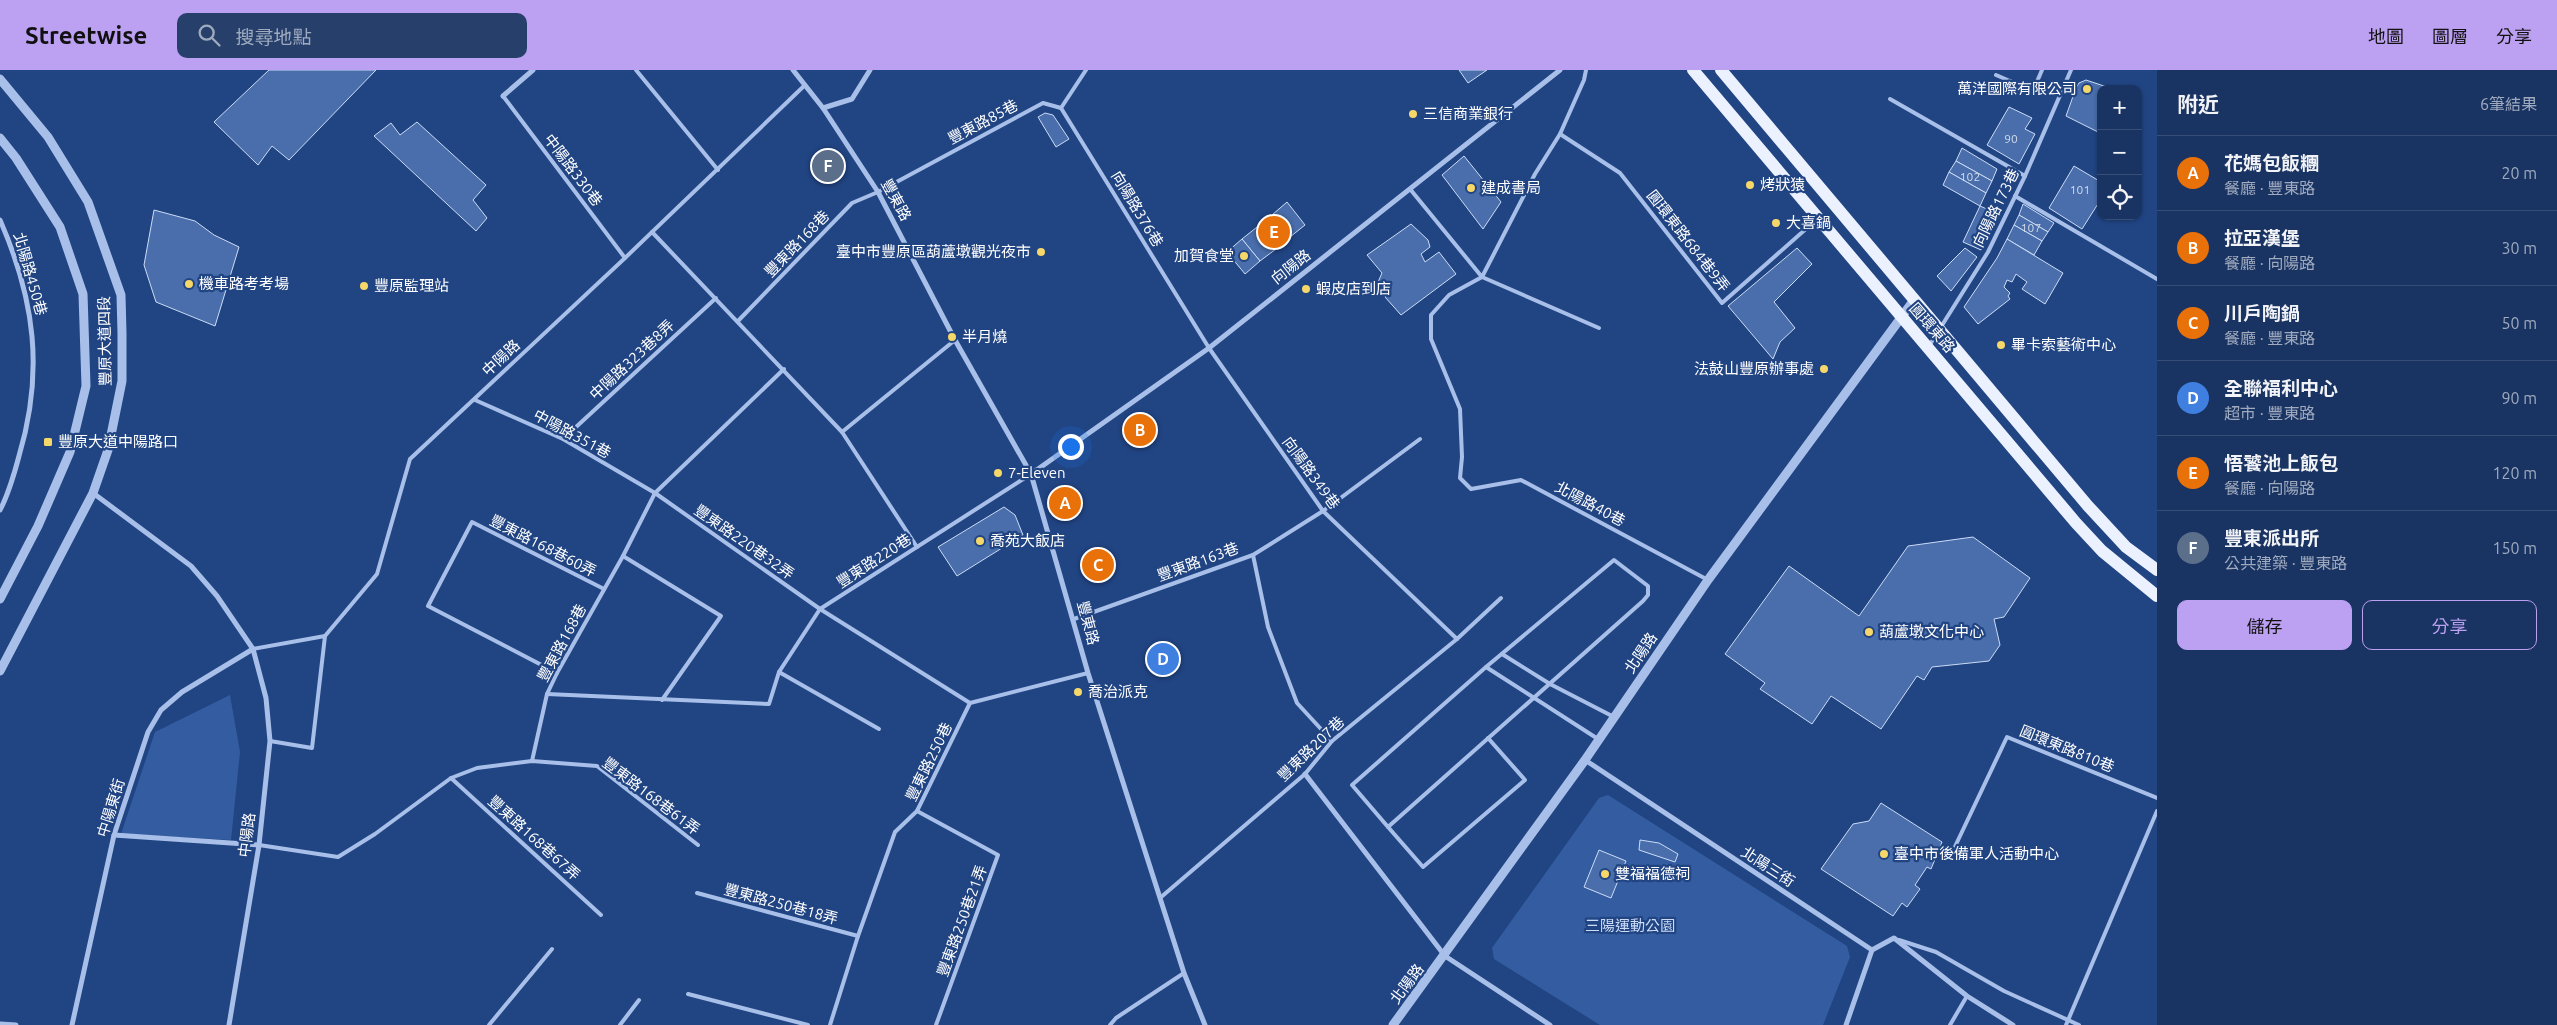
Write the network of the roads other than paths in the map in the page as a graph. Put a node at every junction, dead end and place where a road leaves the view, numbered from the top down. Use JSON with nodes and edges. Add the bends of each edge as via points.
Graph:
{"nodes":[{"id":1,"x":534,"y":70,"type":"edge"},
{"id":2,"x":636,"y":70,"type":"edge"},
{"id":3,"x":793,"y":70,"type":"edge"},
{"id":4,"x":870,"y":70,"type":"edge"},
{"id":5,"x":1086,"y":70,"type":"edge"},
{"id":6,"x":1560,"y":70,"type":"edge"},
{"id":7,"x":1586,"y":70,"type":"edge"},
{"id":8,"x":1693,"y":70,"type":"edge"},
{"id":9,"x":1721,"y":70,"type":"edge"},
{"id":10,"x":2042,"y":70,"type":"edge"},
{"id":11,"x":2071,"y":70,"type":"edge"},
{"id":12,"x":1996,"y":75,"type":"dead end"},
{"id":13,"x":0,"y":79,"type":"edge"},
{"id":14,"x":805,"y":85,"type":"junction"},
{"id":15,"x":503,"y":96,"type":"joint"},
{"id":16,"x":1890,"y":99,"type":"dead end"},
{"id":17,"x":823,"y":108,"type":"junction"},
{"id":18,"x":1062,"y":108,"type":"junction"},
{"id":19,"x":1560,"y":134,"type":"junction"},
{"id":20,"x":0,"y":138,"type":"edge"},
{"id":21,"x":718,"y":170,"type":"junction"},
{"id":22,"x":2025,"y":176,"type":"junction"},
{"id":23,"x":1410,"y":189,"type":"junction"},
{"id":24,"x":878,"y":192,"type":"junction"},
{"id":25,"x":2015,"y":196,"type":"junction"},
{"id":26,"x":1817,"y":218,"type":"junction"},
{"id":27,"x":0,"y":220,"type":"edge"},
{"id":28,"x":652,"y":232,"type":"junction"},
{"id":29,"x":625,"y":258,"type":"junction"},
{"id":30,"x":1482,"y":277,"type":"junction"},
{"id":31,"x":2157,"y":279,"type":"edge"},
{"id":32,"x":716,"y":298,"type":"junction"},
{"id":33,"x":1914,"y":300,"type":"junction"},
{"id":34,"x":1900,"y":317,"type":"junction"},
{"id":35,"x":738,"y":321,"type":"junction"},
{"id":36,"x":1599,"y":328,"type":"dead end"},
{"id":37,"x":1938,"y":329,"type":"junction"},
{"id":38,"x":956,"y":340,"type":"junction"},
{"id":39,"x":1208,"y":348,"type":"junction"},
{"id":40,"x":1928,"y":348,"type":"junction"},
{"id":41,"x":784,"y":369,"type":"junction"},
{"id":42,"x":476,"y":400,"type":"junction"},
{"id":43,"x":842,"y":432,"type":"junction"},
{"id":44,"x":563,"y":439,"type":"junction"},
{"id":45,"x":1420,"y":439,"type":"dead end"},
{"id":46,"x":1031,"y":474,"type":"junction"},
{"id":47,"x":93,"y":493,"type":"junction"},
{"id":48,"x":655,"y":494,"type":"junction"},
{"id":49,"x":0,"y":510,"type":"edge"},
{"id":50,"x":1323,"y":511,"type":"junction"},
{"id":51,"x":917,"y":547,"type":"junction"},
{"id":52,"x":1253,"y":555,"type":"junction"},
{"id":53,"x":623,"y":556,"type":"junction"},
{"id":54,"x":2157,"y":570,"type":"edge"},
{"id":55,"x":1708,"y":580,"type":"junction"},
{"id":56,"x":604,"y":589,"type":"junction"},
{"id":57,"x":2157,"y":595,"type":"edge"},
{"id":58,"x":1501,"y":598,"type":"dead end"},
{"id":59,"x":0,"y":599,"type":"edge"},
{"id":60,"x":820,"y":609,"type":"junction"},
{"id":61,"x":1074,"y":619,"type":"junction"},
{"id":62,"x":325,"y":636,"type":"junction"},
{"id":63,"x":1457,"y":639,"type":"junction"},
{"id":64,"x":253,"y":649,"type":"junction"},
{"id":65,"x":1502,"y":654,"type":"junction"},
{"id":66,"x":1486,"y":667,"type":"junction"},
{"id":67,"x":0,"y":670,"type":"edge"},
{"id":68,"x":779,"y":672,"type":"junction"},
{"id":69,"x":557,"y":673,"type":"junction"},
{"id":70,"x":1088,"y":673,"type":"junction"},
{"id":71,"x":1550,"y":684,"type":"junction"},
{"id":72,"x":547,"y":694,"type":"junction"},
{"id":73,"x":1532,"y":699,"type":"junction"},
{"id":74,"x":662,"y":700,"type":"junction"},
{"id":75,"x":970,"y":703,"type":"junction"},
{"id":76,"x":1614,"y":717,"type":"junction"},
{"id":77,"x":879,"y":728,"type":"dead end"},
{"id":78,"x":1488,"y":738,"type":"junction"},
{"id":79,"x":1598,"y":740,"type":"junction"},
{"id":80,"x":270,"y":741,"type":"junction"},
{"id":81,"x":1332,"y":741,"type":"junction"},
{"id":82,"x":1585,"y":760,"type":"junction"},
{"id":83,"x":532,"y":761,"type":"junction"},
{"id":84,"x":1305,"y":774,"type":"junction"},
{"id":85,"x":451,"y":778,"type":"junction"},
{"id":86,"x":2157,"y":798,"type":"edge"},
{"id":87,"x":918,"y":811,"type":"junction"},
{"id":88,"x":2157,"y":811,"type":"edge"},
{"id":89,"x":1388,"y":827,"type":"junction"},
{"id":90,"x":114,"y":835,"type":"junction"},
{"id":91,"x":259,"y":845,"type":"junction"},
{"id":92,"x":698,"y":845,"type":"dead end"},
{"id":93,"x":1951,"y":855,"type":"dead end"},
{"id":94,"x":698,"y":893,"type":"dead end"},
{"id":95,"x":1160,"y":898,"type":"junction"},
{"id":96,"x":601,"y":915,"type":"dead end"},
{"id":97,"x":858,"y":936,"type":"junction"},
{"id":98,"x":1894,"y":938,"type":"junction"},
{"id":99,"x":552,"y":949,"type":"dead end"},
{"id":100,"x":1872,"y":950,"type":"junction"},
{"id":101,"x":1444,"y":956,"type":"junction"},
{"id":102,"x":1184,"y":974,"type":"junction"},
{"id":103,"x":688,"y":994,"type":"dead end"},
{"id":104,"x":1967,"y":996,"type":"junction"},
{"id":105,"x":639,"y":1000,"type":"dead end"},
{"id":106,"x":2068,"y":1020,"type":"junction"},
{"id":107,"x":0,"y":1024,"type":"edge"},
{"id":108,"x":16,"y":1025,"type":"edge"},
{"id":109,"x":72,"y":1025,"type":"edge"},
{"id":110,"x":229,"y":1025,"type":"edge"},
{"id":111,"x":488,"y":1025,"type":"edge"},
{"id":112,"x":620,"y":1025,"type":"edge"},
{"id":113,"x":808,"y":1025,"type":"edge"},
{"id":114,"x":830,"y":1025,"type":"edge"},
{"id":115,"x":936,"y":1025,"type":"edge"},
{"id":116,"x":1110,"y":1025,"type":"edge"},
{"id":117,"x":1205,"y":1025,"type":"edge"},
{"id":118,"x":1393,"y":1025,"type":"edge"},
{"id":119,"x":1550,"y":1025,"type":"edge"},
{"id":120,"x":1846,"y":1025,"type":"edge"},
{"id":121,"x":1950,"y":1025,"type":"edge"},
{"id":122,"x":2012,"y":1025,"type":"edge"},
{"id":123,"x":2066,"y":1025,"type":"edge"},
{"id":124,"x":2079,"y":1025,"type":"edge"}],
"edges":[{"from":1,"to":15,"type":"street"},
{"from":2,"to":21,"type":"lane"},
{"from":3,"to":14,"type":"street","name":"豐東路"},
{"from":4,"to":17,"type":"street","via":[[852,99]]},
{"from":5,"to":18,"type":"lane"},
{"from":6,"to":23,"type":"street","name":"向陽路"},
{"from":7,"to":19,"type":"lane"},
{"from":8,"to":26,"type":"main road","name":"圓環東路"},
{"from":9,"to":33,"type":"main road","name":"圓環東路"},
{"from":10,"to":12,"type":"lane","via":[[2033,91]]},
{"from":11,"to":22,"type":"lane","name":"向陽路173巷"},
{"from":13,"to":47,"type":"street","name":"豐原大道四段","via":[[48,137],[88,202],[121,295],[122,381],[108,450]]},
{"from":14,"to":17,"type":"street","name":"豐東路"},
{"from":14,"to":21,"type":"lane","name":"中陽路"},
{"from":15,"to":29,"type":"lane","name":"中陽路330巷"},
{"from":16,"to":22,"type":"lane"},
{"from":17,"to":24,"type":"street","name":"豐東路"},
{"from":18,"to":24,"type":"lane","name":"豐東路85巷","via":[[1043,103]]},
{"from":18,"to":39,"type":"lane","name":"向陽路376巷"},
{"from":19,"to":26,"type":"lane","name":"圓環東路684巷9弄","via":[[1620,173],[1722,303]]},
{"from":19,"to":30,"type":"lane","via":[[1535,174]]},
{"from":20,"to":59,"type":"street","name":"豐原大道四段","via":[[60,228],[83,294],[86,386],[70,452],[38,526]]},
{"from":21,"to":28,"type":"lane","name":"中陽路"},
{"from":22,"to":25,"type":"lane","name":"向陽路173巷"},
{"from":23,"to":30,"type":"lane"},
{"from":23,"to":39,"type":"street","name":"向陽路"},
{"from":24,"to":35,"type":"lane","name":"豐東路168巷","via":[[852,203]]},
{"from":24,"to":38,"type":"street","name":"豐東路"},
{"from":25,"to":31,"type":"lane"},
{"from":25,"to":37,"type":"lane","name":"向陽路173巷","via":[[1988,252]]},
{"from":26,"to":34,"type":"main road","name":"圓環東路"},
{"from":27,"to":49,"type":"street","name":"北陽路450巷","via":[[14,252],[30,311],[35,360],[28,428],[8,495]]},
{"from":28,"to":29,"type":"lane","name":"中陽路"},
{"from":28,"to":32,"type":"lane"},
{"from":29,"to":42,"type":"lane","name":"中陽路"},
{"from":30,"to":36,"type":"lane"},
{"from":30,"to":55,"type":"lane","name":"北陽路40巷","via":[[1449,295],[1431,315],[1431,338],[1460,409],[1460,478],[1471,490],[1521,480]]},
{"from":32,"to":35,"type":"lane"},
{"from":32,"to":44,"type":"lane","name":"中陽路323巷8弄"},
{"from":33,"to":34,"type":"street","name":"北陽路"},
{"from":33,"to":37,"type":"main road","name":"圓環東路"},
{"from":34,"to":40,"type":"main road","name":"圓環東路"},
{"from":34,"to":55,"type":"street","name":"北陽路"},
{"from":35,"to":41,"type":"lane"},
{"from":37,"to":40,"type":"lane","name":"向陽路173巷"},
{"from":37,"to":54,"type":"main road","name":"圓環東路","via":[[2088,506],[2126,547]]},
{"from":38,"to":43,"type":"lane"},
{"from":38,"to":46,"type":"street","name":"豐東路"},
{"from":39,"to":46,"type":"street","name":"向陽路"},
{"from":39,"to":50,"type":"lane","name":"向陽路349巷"},
{"from":40,"to":57,"type":"main road","name":"圓環東路","via":[[2076,523],[2102,551]]},
{"from":41,"to":43,"type":"lane"},
{"from":41,"to":48,"type":"lane","name":"豐東路168巷"},
{"from":42,"to":44,"type":"lane","name":"中陽路351巷"},
{"from":42,"to":62,"type":"lane","name":"中陽路","via":[[410,459],[377,574]]},
{"from":43,"to":51,"type":"lane"},
{"from":44,"to":48,"type":"lane","name":"中陽路351巷"},
{"from":45,"to":50,"type":"lane","name":"豐東路163巷"},
{"from":46,"to":51,"type":"lane","name":"豐東路220巷"},
{"from":46,"to":61,"type":"street","name":"豐東路"},
{"from":47,"to":64,"type":"street","name":"中陽路","via":[[191,566],[217,596]]},
{"from":47,"to":67,"type":"street","name":"豐原大道四段"},
{"from":48,"to":53,"type":"lane","name":"豐東路168巷"},
{"from":48,"to":60,"type":"lane","name":"豐東路220巷32弄"},
{"from":50,"to":52,"type":"lane","name":"豐東路163巷"},
{"from":50,"to":63,"type":"lane","name":"向陽路349巷"},
{"from":51,"to":60,"type":"lane","name":"豐東路220巷"},
{"from":52,"to":61,"type":"lane","name":"豐東路163巷"},
{"from":52,"to":81,"type":"lane","via":[[1268,628],[1297,703]]},
{"from":53,"to":56,"type":"lane","name":"豐東路168巷"},
{"from":53,"to":74,"type":"lane","via":[[721,616]]},
{"from":55,"to":76,"type":"street","name":"北陽路"},
{"from":56,"to":69,"type":"lane","name":"豐東路168巷"},
{"from":56,"to":69,"type":"lane","name":"豐東路168巷60弄","via":[[472,522],[428,606]]},
{"from":58,"to":63,"type":"lane","name":"豐東路207巷"},
{"from":60,"to":68,"type":"lane","name":"豐東路220巷"},
{"from":60,"to":75,"type":"lane","name":"豐東路220巷32弄"},
{"from":61,"to":70,"type":"street","name":"豐東路"},
{"from":62,"to":64,"type":"lane"},
{"from":62,"to":80,"type":"lane","via":[[312,748]]},
{"from":63,"to":81,"type":"lane","name":"豐東路207巷"},
{"from":64,"to":80,"type":"street","name":"中陽路","via":[[266,698]]},
{"from":64,"to":90,"type":"street","name":"中陽東街","via":[[182,692],[161,710],[148,732]]},
{"from":65,"to":66,"type":"lane"},
{"from":65,"to":71,"type":"lane"},
{"from":65,"to":71,"type":"lane","via":[[1614,560],[1648,586],[1648,595]]},
{"from":66,"to":73,"type":"lane"},
{"from":66,"to":89,"type":"lane","via":[[1352,786]]},
{"from":68,"to":74,"type":"lane","name":"豐東路220巷","via":[[769,704]]},
{"from":68,"to":77,"type":"lane"},
{"from":69,"to":72,"type":"lane","name":"豐東路168巷"},
{"from":70,"to":75,"type":"lane"},
{"from":70,"to":95,"type":"street","name":"豐東路"},
{"from":71,"to":73,"type":"lane"},
{"from":71,"to":76,"type":"lane"},
{"from":72,"to":74,"type":"lane"},
{"from":72,"to":83,"type":"lane","name":"豐東路168巷"},
{"from":73,"to":78,"type":"lane"},
{"from":73,"to":79,"type":"lane"},
{"from":75,"to":87,"type":"lane","name":"豐東路250巷"},
{"from":76,"to":79,"type":"street","name":"北陽路"},
{"from":78,"to":89,"type":"lane"},
{"from":78,"to":89,"type":"lane","via":[[1525,780],[1423,867]]},
{"from":79,"to":82,"type":"street","name":"北陽路"},
{"from":80,"to":91,"type":"street","name":"中陽路"},
{"from":81,"to":84,"type":"lane","name":"豐東路207巷"},
{"from":82,"to":100,"type":"street","name":"北陽三街"},
{"from":82,"to":101,"type":"street","name":"北陽路"},
{"from":83,"to":85,"type":"lane","via":[[477,768]]},
{"from":83,"to":92,"type":"lane","name":"豐東路168巷61弄","via":[[597,766]]},
{"from":84,"to":95,"type":"lane","name":"豐東路207巷"},
{"from":84,"to":101,"type":"street"},
{"from":85,"to":91,"type":"lane","via":[[375,834],[338,856]]},
{"from":85,"to":96,"type":"lane","name":"豐東路168巷67弄"},
{"from":86,"to":93,"type":"lane","name":"圓環東路810巷","via":[[2007,737]]},
{"from":87,"to":97,"type":"lane","name":"豐東路250巷","via":[[895,832]]},
{"from":87,"to":115,"type":"lane","name":"豐東路250巷21弄","via":[[998,855]]},
{"from":88,"to":106,"type":"lane"},
{"from":90,"to":91,"type":"street"},
{"from":90,"to":109,"type":"street","name":"中陽東街"},
{"from":91,"to":110,"type":"street","name":"中陽路"},
{"from":94,"to":97,"type":"lane","name":"豐東路250巷18弄"},
{"from":95,"to":102,"type":"street","name":"豐東路"},
{"from":97,"to":114,"type":"lane","name":"豐東路250巷"},
{"from":98,"to":100,"type":"street"},
{"from":98,"to":104,"type":"street"},
{"from":98,"to":106,"type":"lane","via":[[1936,952],[2004,991]]},
{"from":99,"to":111,"type":"lane"},
{"from":100,"to":120,"type":"street"},
{"from":101,"to":118,"type":"street","name":"北陽路"},
{"from":101,"to":119,"type":"street"},
{"from":102,"to":116,"type":"lane"},
{"from":102,"to":117,"type":"street","name":"豐東路"},
{"from":103,"to":113,"type":"lane"},
{"from":104,"to":121,"type":"lane"},
{"from":104,"to":122,"type":"street"},
{"from":105,"to":112,"type":"lane"},
{"from":106,"to":123,"type":"lane"},
{"from":106,"to":124,"type":"lane"},
{"from":107,"to":108,"type":"street"}]}
